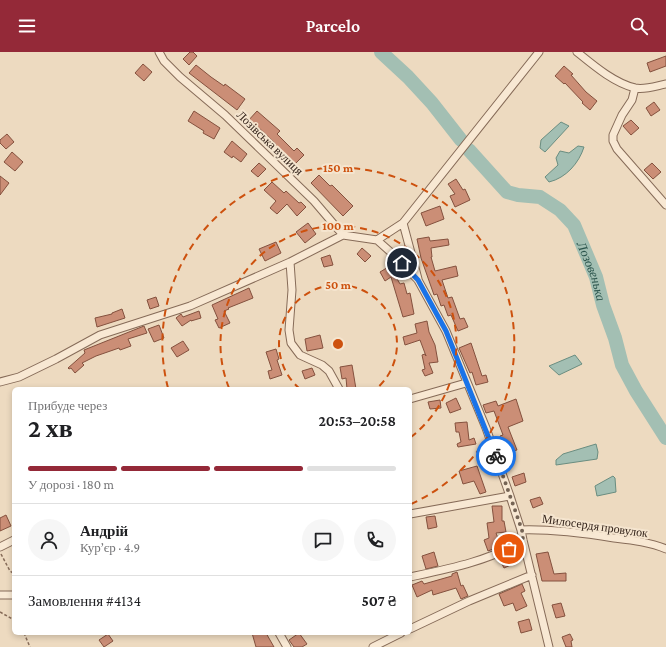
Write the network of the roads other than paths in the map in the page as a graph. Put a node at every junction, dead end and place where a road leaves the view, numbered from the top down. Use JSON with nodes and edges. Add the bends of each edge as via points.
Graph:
{"nodes":[{"id":1,"x":159,"y":52,"type":"edge"},
{"id":2,"x":539,"y":52,"type":"edge"},
{"id":3,"x":577,"y":52,"type":"edge"},
{"id":4,"x":666,"y":84,"type":"edge"},
{"id":5,"x":635,"y":88,"type":"junction"},
{"id":6,"x":666,"y":205,"type":"edge"},
{"id":7,"x":403,"y":223,"type":"junction"},
{"id":8,"x":343,"y":235,"type":"junction"},
{"id":9,"x":377,"y":240,"type":"junction"},
{"id":10,"x":290,"y":262,"type":"junction"},
{"id":11,"x":418,"y":280,"type":"junction"},
{"id":12,"x":0,"y":382,"type":"edge"},
{"id":13,"x":466,"y":383,"type":"junction"},
{"id":14,"x":338,"y":387,"type":"edge"},
{"id":15,"x":412,"y":397,"type":"edge"},
{"id":16,"x":510,"y":496,"type":"junction"},
{"id":17,"x":412,"y":514,"type":"edge"},
{"id":18,"x":522,"y":530,"type":"junction"},
{"id":19,"x":523,"y":540,"type":"junction"},
{"id":20,"x":12,"y":541,"type":"edge"},
{"id":21,"x":0,"y":547,"type":"edge"},
{"id":22,"x":666,"y":549,"type":"edge"},
{"id":23,"x":532,"y":575,"type":"junction"},
{"id":24,"x":412,"y":577,"type":"edge"},
{"id":25,"x":0,"y":595,"type":"edge"},
{"id":26,"x":12,"y":595,"type":"edge"},
{"id":27,"x":412,"y":628,"type":"edge"},
{"id":28,"x":280,"y":635,"type":"edge"},
{"id":29,"x":397,"y":635,"type":"edge"},
{"id":30,"x":287,"y":647,"type":"edge"},
{"id":31,"x":373,"y":647,"type":"edge"},
{"id":32,"x":548,"y":647,"type":"edge"}],
"edges":[{"from":1,"to":8,"type":"street","name":"Лозівська вулиця","via":[[180,77],[230,120],[314,201]]},
{"from":2,"to":7,"type":"street"},
{"from":3,"to":5,"type":"street","via":[[611,78]]},
{"from":4,"to":5,"type":"street"},
{"from":5,"to":6,"type":"street","via":[[632,100],[613,135],[613,141],[617,149]]},
{"from":7,"to":9,"type":"street"},
{"from":7,"to":11,"type":"street"},
{"from":8,"to":9,"type":"street"},
{"from":8,"to":10,"type":"street"},
{"from":9,"to":11,"type":"street"},
{"from":10,"to":12,"type":"street","via":[[190,306],[100,335],[19,377]]},
{"from":10,"to":14,"type":"street","via":[[291,343],[300,355],[322,364]]},
{"from":11,"to":13,"type":"street","via":[[446,331]]},
{"from":13,"to":15,"type":"street"},
{"from":13,"to":16,"type":"street","via":[[486,428]]},
{"from":16,"to":17,"type":"street"},
{"from":16,"to":18,"type":"street"},
{"from":18,"to":19,"type":"street"},
{"from":18,"to":22,"type":"street","name":"Милосердя провулок","via":[[585,533],[633,540]]},
{"from":19,"to":23,"type":"street"},
{"from":19,"to":24,"type":"street","via":[[509,549]]},
{"from":20,"to":21,"type":"street"},
{"from":23,"to":27,"type":"street"},
{"from":23,"to":32,"type":"street"},
{"from":25,"to":26,"type":"street"},
{"from":28,"to":30,"type":"street"},
{"from":29,"to":31,"type":"street"}]}
